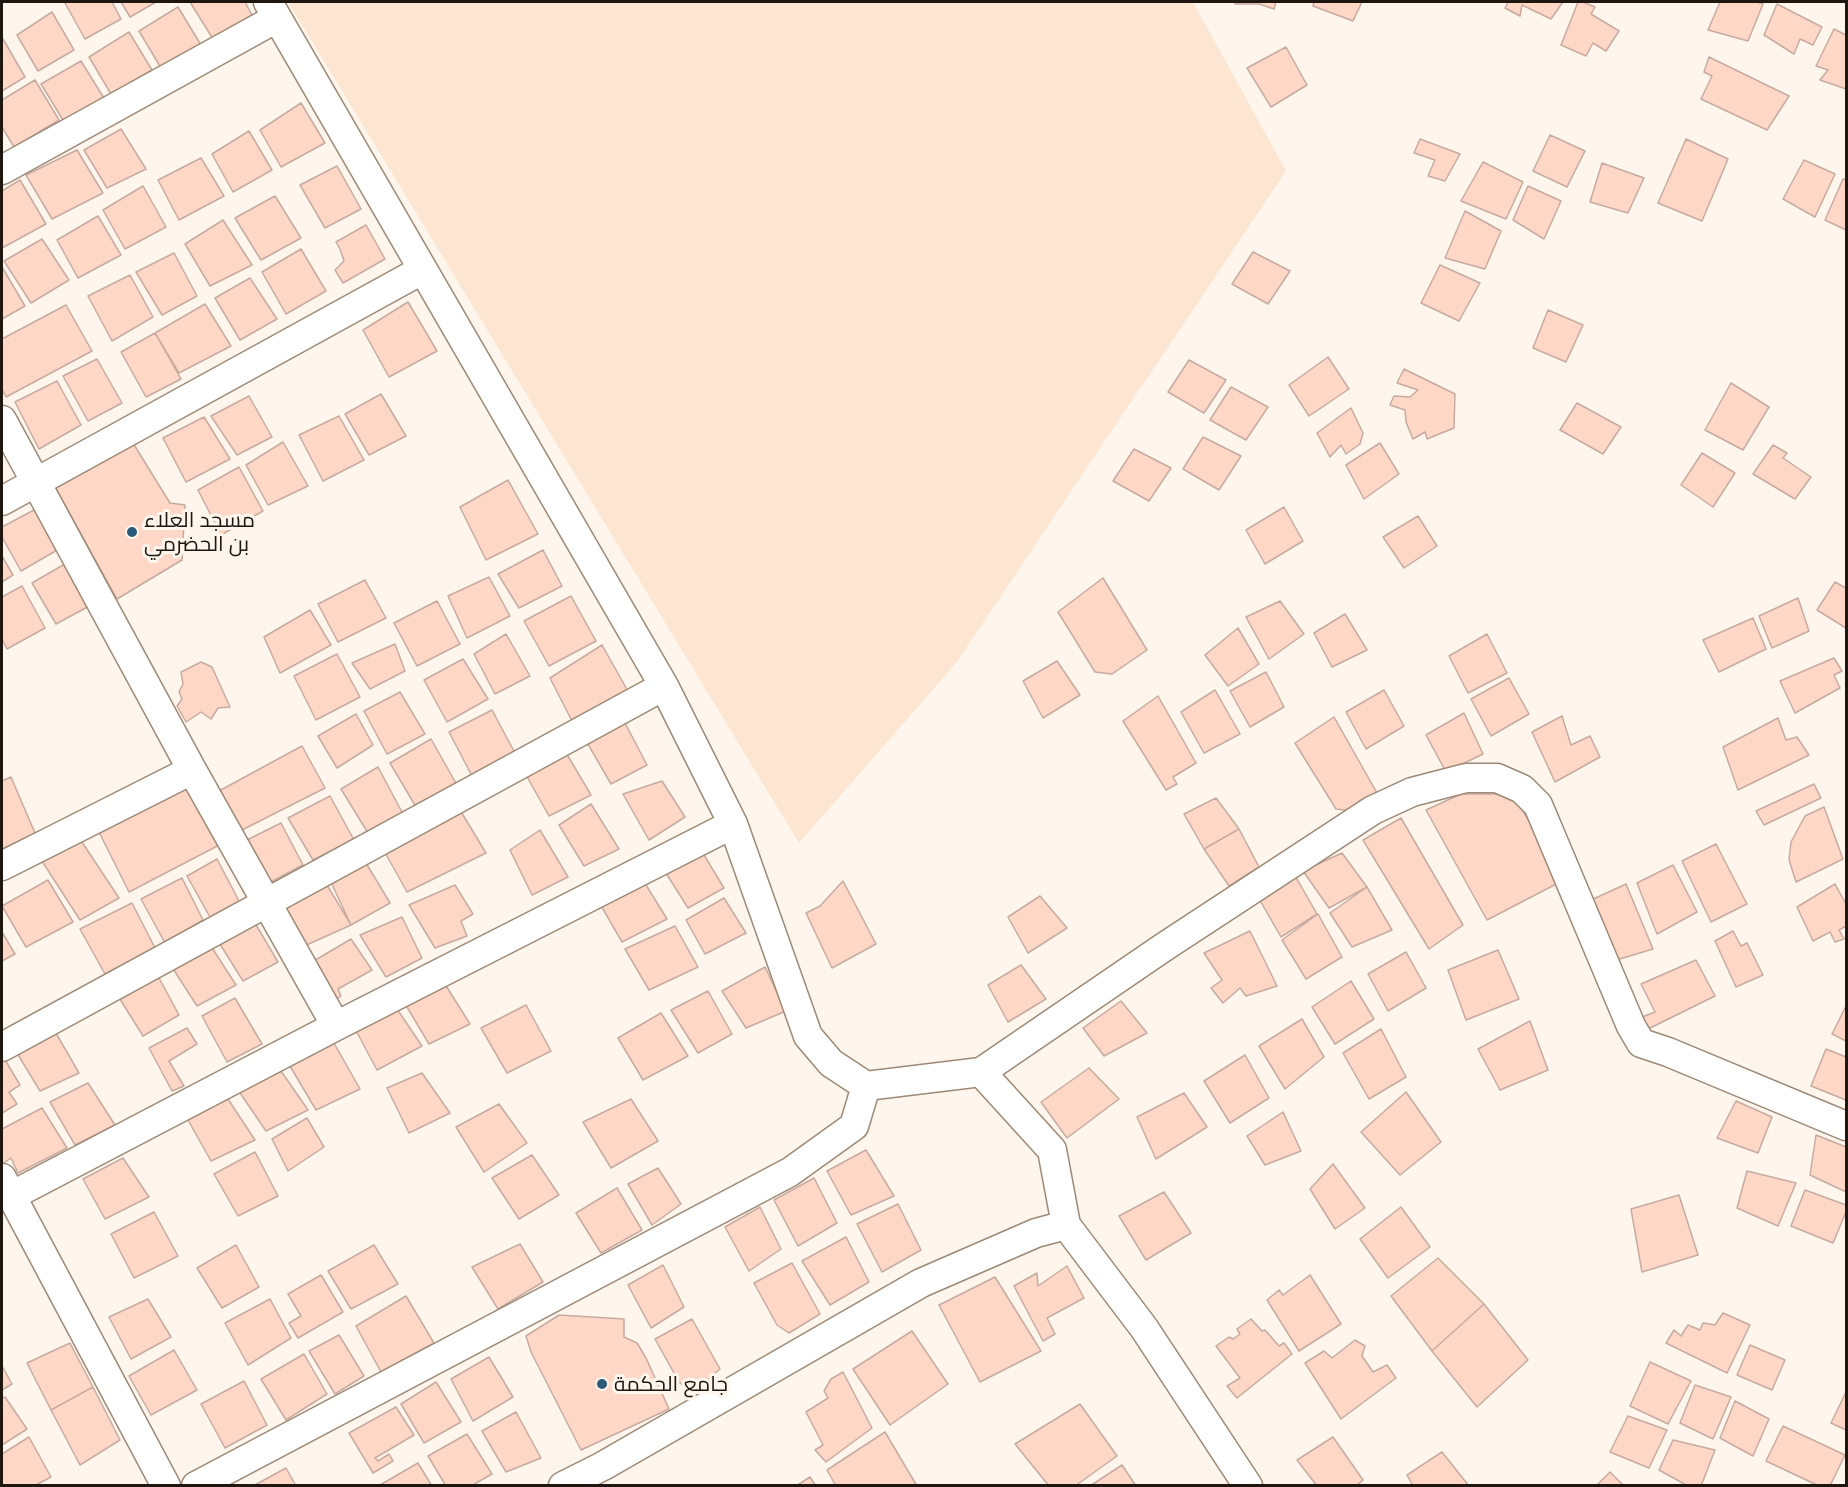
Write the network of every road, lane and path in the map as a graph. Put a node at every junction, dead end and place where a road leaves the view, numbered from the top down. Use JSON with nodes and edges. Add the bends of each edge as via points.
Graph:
{"nodes":[{"id":1,"x":272,"y":10,"type":"edge"},
{"id":2,"x":2,"y":170,"type":"edge"},
{"id":3,"x":422,"y":270,"type":"junction"},
{"id":4,"x":2,"y":420,"type":"edge"},
{"id":5,"x":35,"y":483,"type":"junction"},
{"id":6,"x":2,"y":501,"type":"edge"},
{"id":7,"x":664,"y":686,"type":"junction"},
{"id":8,"x":192,"y":770,"type":"junction"},
{"id":9,"x":733,"y":824,"type":"junction"},
{"id":10,"x":2,"y":866,"type":"edge"},
{"id":11,"x":266,"y":902,"type":"junction"},
{"id":12,"x":336,"y":1026,"type":"junction"},
{"id":13,"x":2,"y":1047,"type":"edge"},
{"id":14,"x":981,"y":1072,"type":"junction"},
{"id":15,"x":866,"y":1086,"type":"junction"},
{"id":16,"x":1846,"y":1126,"type":"edge"},
{"id":17,"x":6,"y":1187,"type":"edge"},
{"id":18,"x":1066,"y":1225,"type":"junction"},
{"id":19,"x":166,"y":1485,"type":"edge"},
{"id":20,"x":196,"y":1485,"type":"edge"},
{"id":21,"x":562,"y":1485,"type":"edge"},
{"id":22,"x":1248,"y":1485,"type":"edge"}],
"edges":[{"from":1,"to":2,"type":"street"},
{"from":1,"to":3,"type":"street"},
{"from":3,"to":5,"type":"street"},
{"from":3,"to":7,"type":"street"},
{"from":4,"to":5,"type":"street"},
{"from":5,"to":6,"type":"street"},
{"from":5,"to":8,"type":"street"},
{"from":7,"to":9,"type":"street"},
{"from":7,"to":11,"type":"street"},
{"from":8,"to":10,"type":"street"},
{"from":8,"to":11,"type":"street"},
{"from":9,"to":12,"type":"street"},
{"from":9,"to":15,"type":"street","via":[[808,1036],[831,1063]]},
{"from":11,"to":12,"type":"street"},
{"from":11,"to":13,"type":"street"},
{"from":12,"to":17,"type":"street"},
{"from":14,"to":15,"type":"street"},
{"from":14,"to":16,"type":"street","via":[[1374,810],[1412,792],[1466,778],[1497,778],[1522,789],[1538,805],[1641,1043]]},
{"from":14,"to":18,"type":"street","via":[[1052,1150]]},
{"from":15,"to":20,"type":"street","via":[[854,1126],[790,1172]]},
{"from":17,"to":19,"type":"street"},
{"from":18,"to":21,"type":"street","via":[[1036,1233],[921,1282],[603,1466]]},
{"from":18,"to":22,"type":"street","via":[[1144,1328]]}]}
